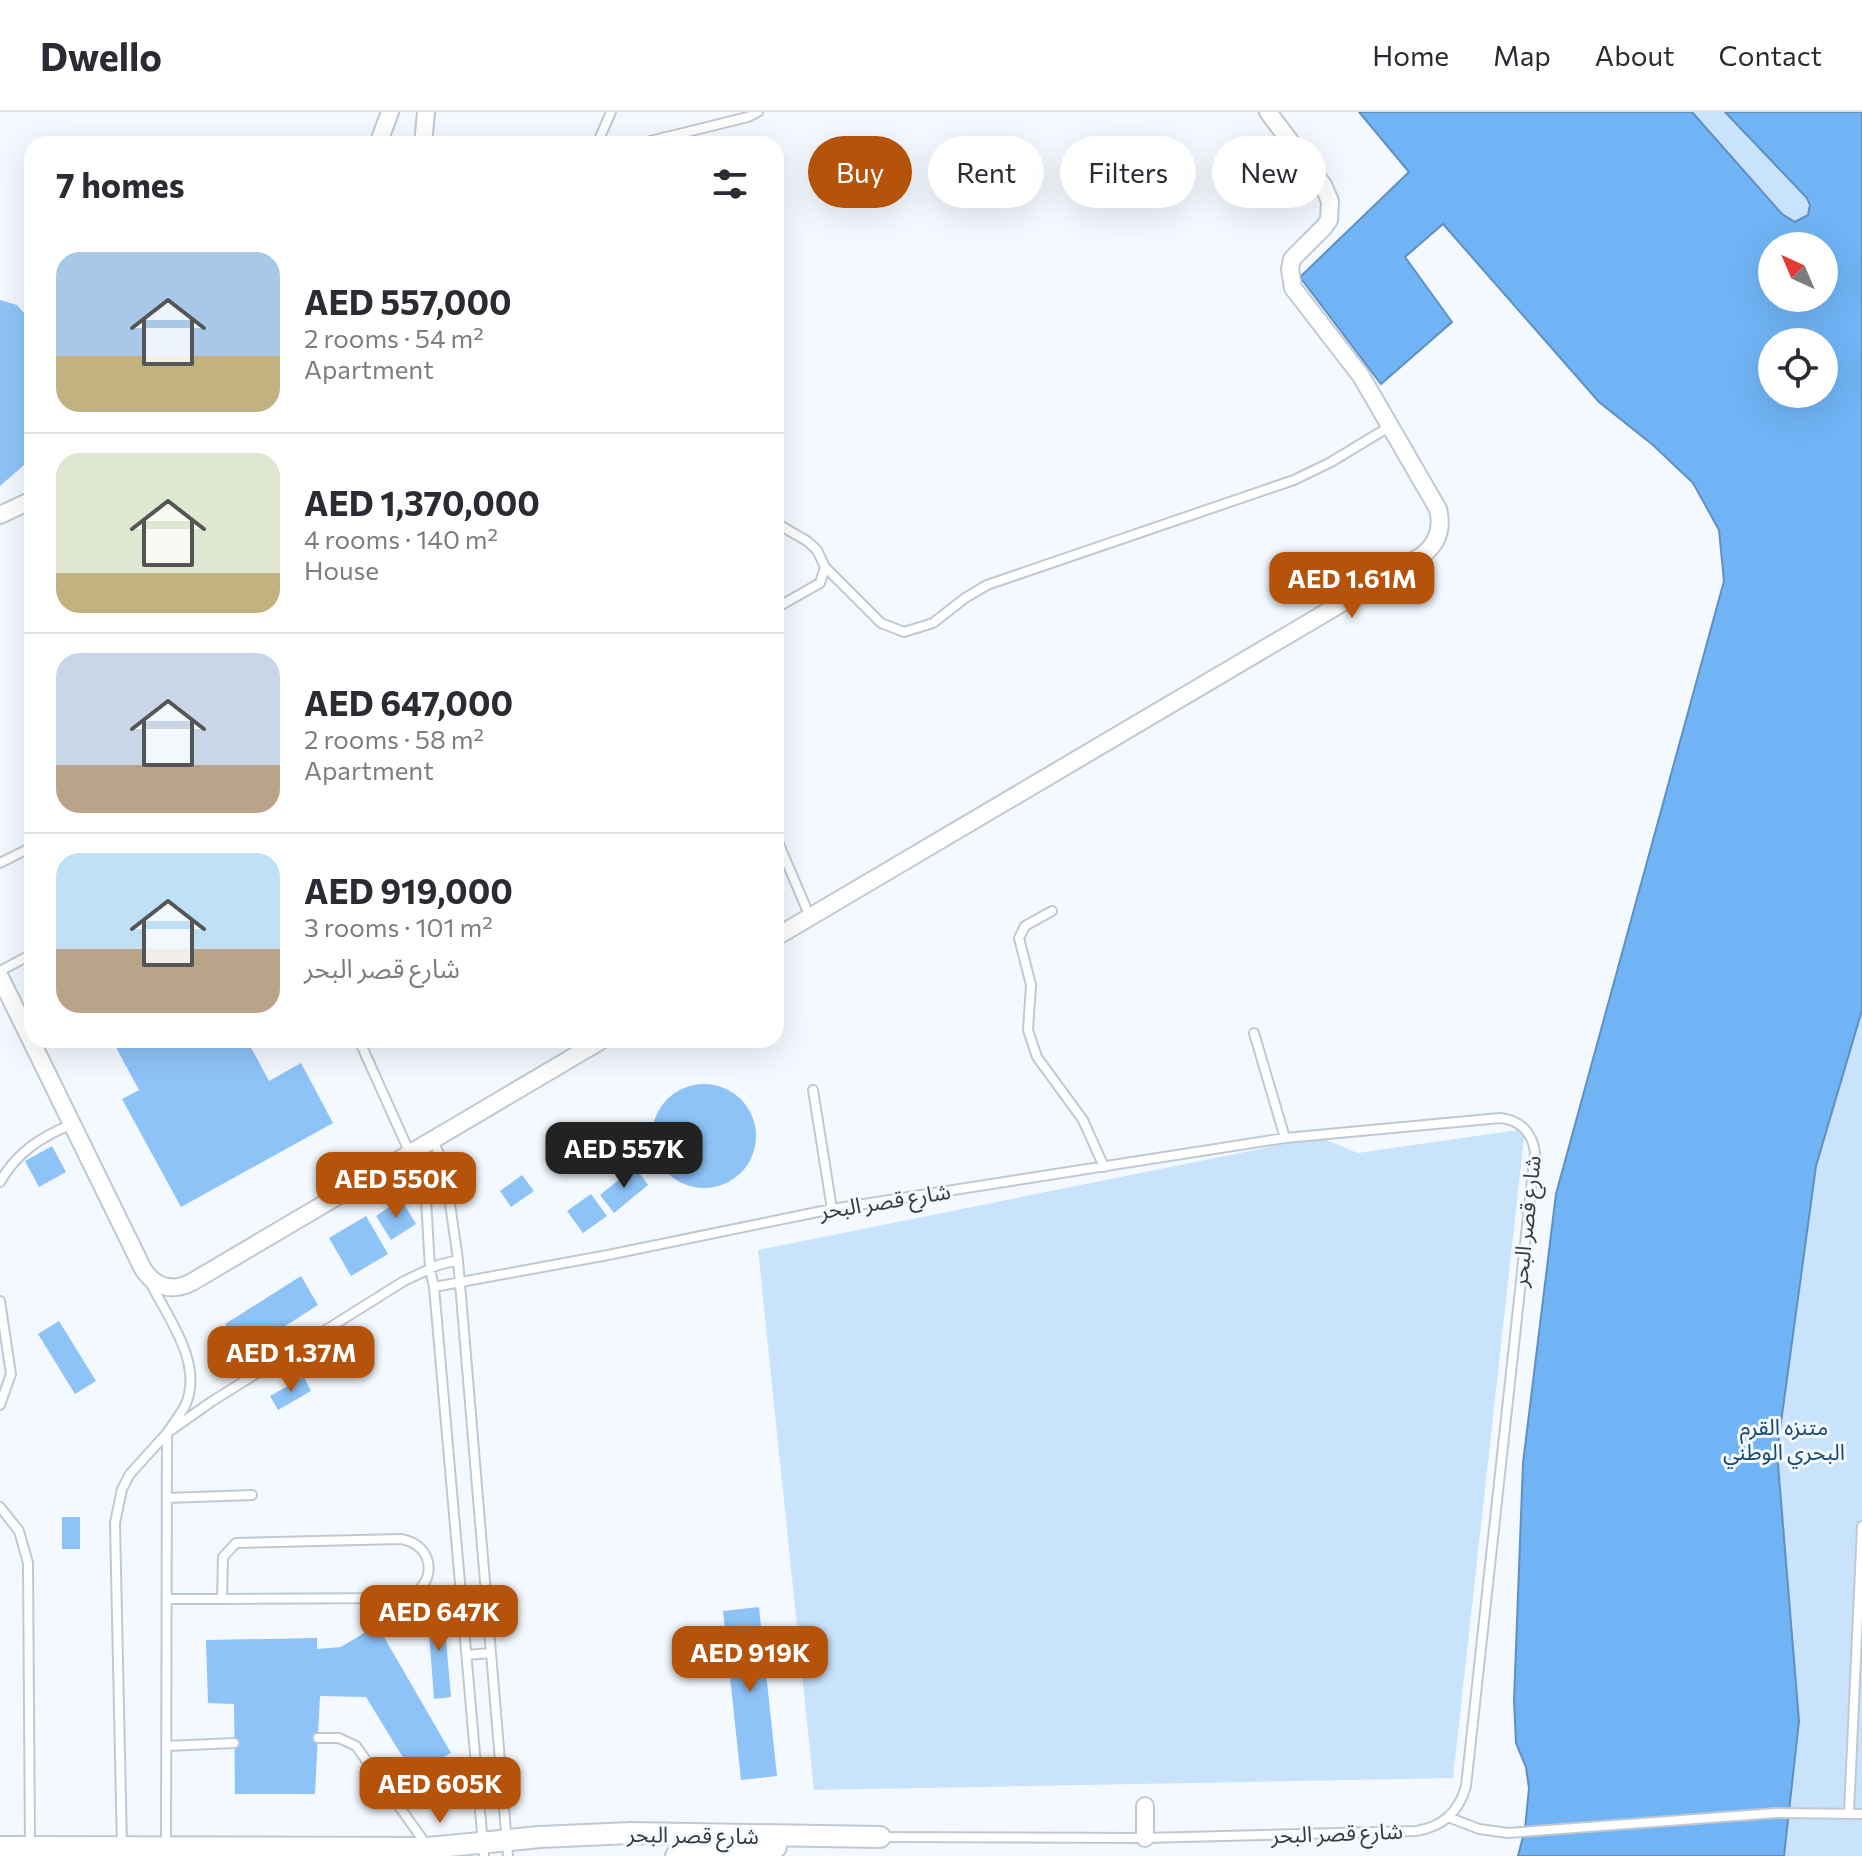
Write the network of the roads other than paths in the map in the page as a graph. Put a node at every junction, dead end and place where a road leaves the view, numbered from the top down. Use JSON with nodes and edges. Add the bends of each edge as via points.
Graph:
{"nodes":[{"id":1,"x":390,"y":112,"type":"edge"},
{"id":2,"x":426,"y":112,"type":"edge"},
{"id":3,"x":611,"y":112,"type":"edge"},
{"id":4,"x":758,"y":112,"type":"edge"},
{"id":5,"x":1268,"y":112,"type":"edge"},
{"id":6,"x":381,"y":136,"type":"edge"},
{"id":7,"x":424,"y":136,"type":"edge"},
{"id":8,"x":600,"y":136,"type":"edge"},
{"id":9,"x":671,"y":136,"type":"edge"},
{"id":10,"x":1389,"y":427,"type":"junction"},
{"id":11,"x":24,"y":504,"type":"edge"},
{"id":12,"x":0,"y":515,"type":"edge"},
{"id":13,"x":784,"y":528,"type":"edge"},
{"id":14,"x":825,"y":567,"type":"junction"},
{"id":15,"x":784,"y":603,"type":"edge"},
{"id":16,"x":24,"y":851,"type":"edge"},
{"id":17,"x":784,"y":856,"type":"edge"},
{"id":18,"x":0,"y":863,"type":"edge"},
{"id":19,"x":1052,"y":911,"type":"dead end"},
{"id":20,"x":810,"y":917,"type":"junction"},
{"id":21,"x":784,"y":932,"type":"edge"},
{"id":22,"x":24,"y":959,"type":"edge"},
{"id":23,"x":0,"y":974,"type":"edge"},
{"id":24,"x":24,"y":1023,"type":"edge"},
{"id":25,"x":1254,"y":1033,"type":"dead end"},
{"id":26,"x":36,"y":1048,"type":"edge"},
{"id":27,"x":363,"y":1048,"type":"edge"},
{"id":28,"x":588,"y":1048,"type":"edge"},
{"id":29,"x":813,"y":1090,"type":"dead end"},
{"id":30,"x":73,"y":1124,"type":"junction"},
{"id":31,"x":1285,"y":1138,"type":"junction"},
{"id":32,"x":433,"y":1140,"type":"junction"},
{"id":33,"x":411,"y":1153,"type":"junction"},
{"id":34,"x":1104,"y":1167,"type":"junction"},
{"id":35,"x":0,"y":1182,"type":"edge"},
{"id":36,"x":832,"y":1209,"type":"junction"},
{"id":37,"x":458,"y":1260,"type":"junction"},
{"id":38,"x":430,"y":1269,"type":"junction"},
{"id":39,"x":148,"y":1277,"type":"junction"},
{"id":40,"x":459,"y":1281,"type":"junction"},
{"id":41,"x":434,"y":1287,"type":"junction"},
{"id":42,"x":0,"y":1301,"type":"edge"},
{"id":43,"x":0,"y":1405,"type":"edge"},
{"id":44,"x":167,"y":1433,"type":"junction"},
{"id":45,"x":252,"y":1495,"type":"dead end"},
{"id":46,"x":167,"y":1498,"type":"junction"},
{"id":47,"x":0,"y":1507,"type":"edge"},
{"id":48,"x":1862,"y":1526,"type":"edge"},
{"id":49,"x":167,"y":1599,"type":"junction"},
{"id":50,"x":222,"y":1599,"type":"junction"},
{"id":51,"x":490,"y":1653,"type":"junction"},
{"id":52,"x":467,"y":1655,"type":"junction"},
{"id":53,"x":318,"y":1738,"type":"dead end"},
{"id":54,"x":234,"y":1743,"type":"dead end"},
{"id":55,"x":167,"y":1746,"type":"junction"},
{"id":56,"x":1145,"y":1806,"type":"dead end"},
{"id":57,"x":1849,"y":1813,"type":"junction"},
{"id":58,"x":1862,"y":1814,"type":"edge"},
{"id":59,"x":1448,"y":1817,"type":"junction"},
{"id":60,"x":880,"y":1837,"type":"junction"},
{"id":61,"x":1145,"y":1838,"type":"junction"},
{"id":62,"x":0,"y":1847,"type":"edge"},
{"id":63,"x":122,"y":1848,"type":"junction"},
{"id":64,"x":166,"y":1848,"type":"junction"},
{"id":65,"x":428,"y":1848,"type":"junction"},
{"id":66,"x":507,"y":1848,"type":"edge"},
{"id":67,"x":483,"y":1850,"type":"edge"},
{"id":68,"x":30,"y":1852,"type":"edge"},
{"id":69,"x":676,"y":1856,"type":"edge"}],
"edges":[{"from":1,"to":6,"type":"street"},
{"from":2,"to":7,"type":"street"},
{"from":3,"to":8,"type":"lane"},
{"from":4,"to":9,"type":"lane"},
{"from":5,"to":10,"type":"street","via":[[1330,201],[1329,220],[1292,259],[1293,288],[1344,351]]},
{"from":10,"to":14,"type":"lane","via":[[1294,480],[987,585],[933,623],[904,632],[881,623]]},
{"from":10,"to":20,"type":"street","via":[[1438,509],[1441,527],[1428,552]]},
{"from":11,"to":12,"type":"street"},
{"from":13,"to":14,"type":"lane","via":[[817,550]]},
{"from":14,"to":15,"type":"lane","via":[[820,583]]},
{"from":16,"to":18,"type":"lane"},
{"from":17,"to":20,"type":"lane"},
{"from":19,"to":34,"type":"lane","via":[[1025,926],[1019,938],[1031,985],[1028,1030],[1037,1057],[1083,1120]]},
{"from":20,"to":21,"type":"street"},
{"from":22,"to":23,"type":"lane"},
{"from":23,"to":24,"type":"street"},
{"from":25,"to":31,"type":"lane"},
{"from":26,"to":30,"type":"street"},
{"from":27,"to":33,"type":"lane"},
{"from":28,"to":32,"type":"street"},
{"from":29,"to":36,"type":"lane"},
{"from":30,"to":35,"type":"lane","via":[[25,1150]]},
{"from":30,"to":39,"type":"street"},
{"from":31,"to":34,"type":"lane","name":"شارع قصر البحر"},
{"from":31,"to":59,"type":"lane","name":"شارع قصر البحر","via":[[1500,1118],[1524,1127],[1534,1145],[1466,1786]]},
{"from":32,"to":33,"type":"street"},
{"from":32,"to":37,"type":"lane","via":[[445,1168]]},
{"from":33,"to":38,"type":"lane","via":[[426,1199]]},
{"from":33,"to":39,"type":"street","via":[[183,1286],[163,1287]]},
{"from":34,"to":36,"type":"lane","name":"شارع قصر البحر"},
{"from":36,"to":40,"type":"lane","name":"شارع قصر البحر"},
{"from":37,"to":38,"type":"lane"},
{"from":37,"to":40,"type":"lane"},
{"from":38,"to":41,"type":"lane"},
{"from":38,"to":44,"type":"lane"},
{"from":39,"to":44,"type":"lane","via":[[192,1375],[186,1405]]},
{"from":40,"to":41,"type":"lane","name":"شارع قصر البحر"},
{"from":40,"to":51,"type":"lane"},
{"from":41,"to":52,"type":"lane"},
{"from":42,"to":43,"type":"lane","via":[[11,1374]]},
{"from":44,"to":46,"type":"lane"},
{"from":44,"to":63,"type":"lane","via":[[130,1474],[115,1523]]},
{"from":45,"to":46,"type":"lane"},
{"from":46,"to":49,"type":"lane"},
{"from":47,"to":68,"type":"lane","via":[[19,1531],[28,1563]]},
{"from":48,"to":57,"type":"lane"},
{"from":49,"to":50,"type":"lane"},
{"from":49,"to":55,"type":"lane"},
{"from":50,"to":50,"type":"lane","via":[[403,1598],[419,1592],[428,1578],[429,1562],[416,1543],[401,1539],[242,1542],[223,1557]]},
{"from":51,"to":52,"type":"lane"},
{"from":51,"to":66,"type":"lane"},
{"from":52,"to":67,"type":"lane"},
{"from":53,"to":65,"type":"lane","via":[[339,1738],[356,1746]]},
{"from":54,"to":55,"type":"lane"},
{"from":55,"to":64,"type":"lane"},
{"from":56,"to":61,"type":"street"},
{"from":57,"to":58,"type":"lane"},
{"from":57,"to":59,"type":"lane","via":[[1776,1813],[1508,1833]]},
{"from":59,"to":61,"type":"lane","name":"شارع قصر البحر","via":[[1416,1831]]},
{"from":60,"to":61,"type":"lane","name":"شارع قصر البحر"},
{"from":60,"to":66,"type":"street","name":"شارع قصر البحر","via":[[631,1833]]},
{"from":60,"to":69,"type":"street","name":"شارع قصر البحر"},
{"from":62,"to":68,"type":"street","name":"شارع قصر البحر"},
{"from":63,"to":64,"type":"street","name":"شارع قصر البحر"},
{"from":63,"to":68,"type":"street","name":"شارع قصر البحر"},
{"from":64,"to":65,"type":"street","name":"شارع قصر البحر"},
{"from":65,"to":67,"type":"street","name":"شارع قصر البحر"},
{"from":66,"to":67,"type":"street","name":"شارع قصر البحر"}]}
